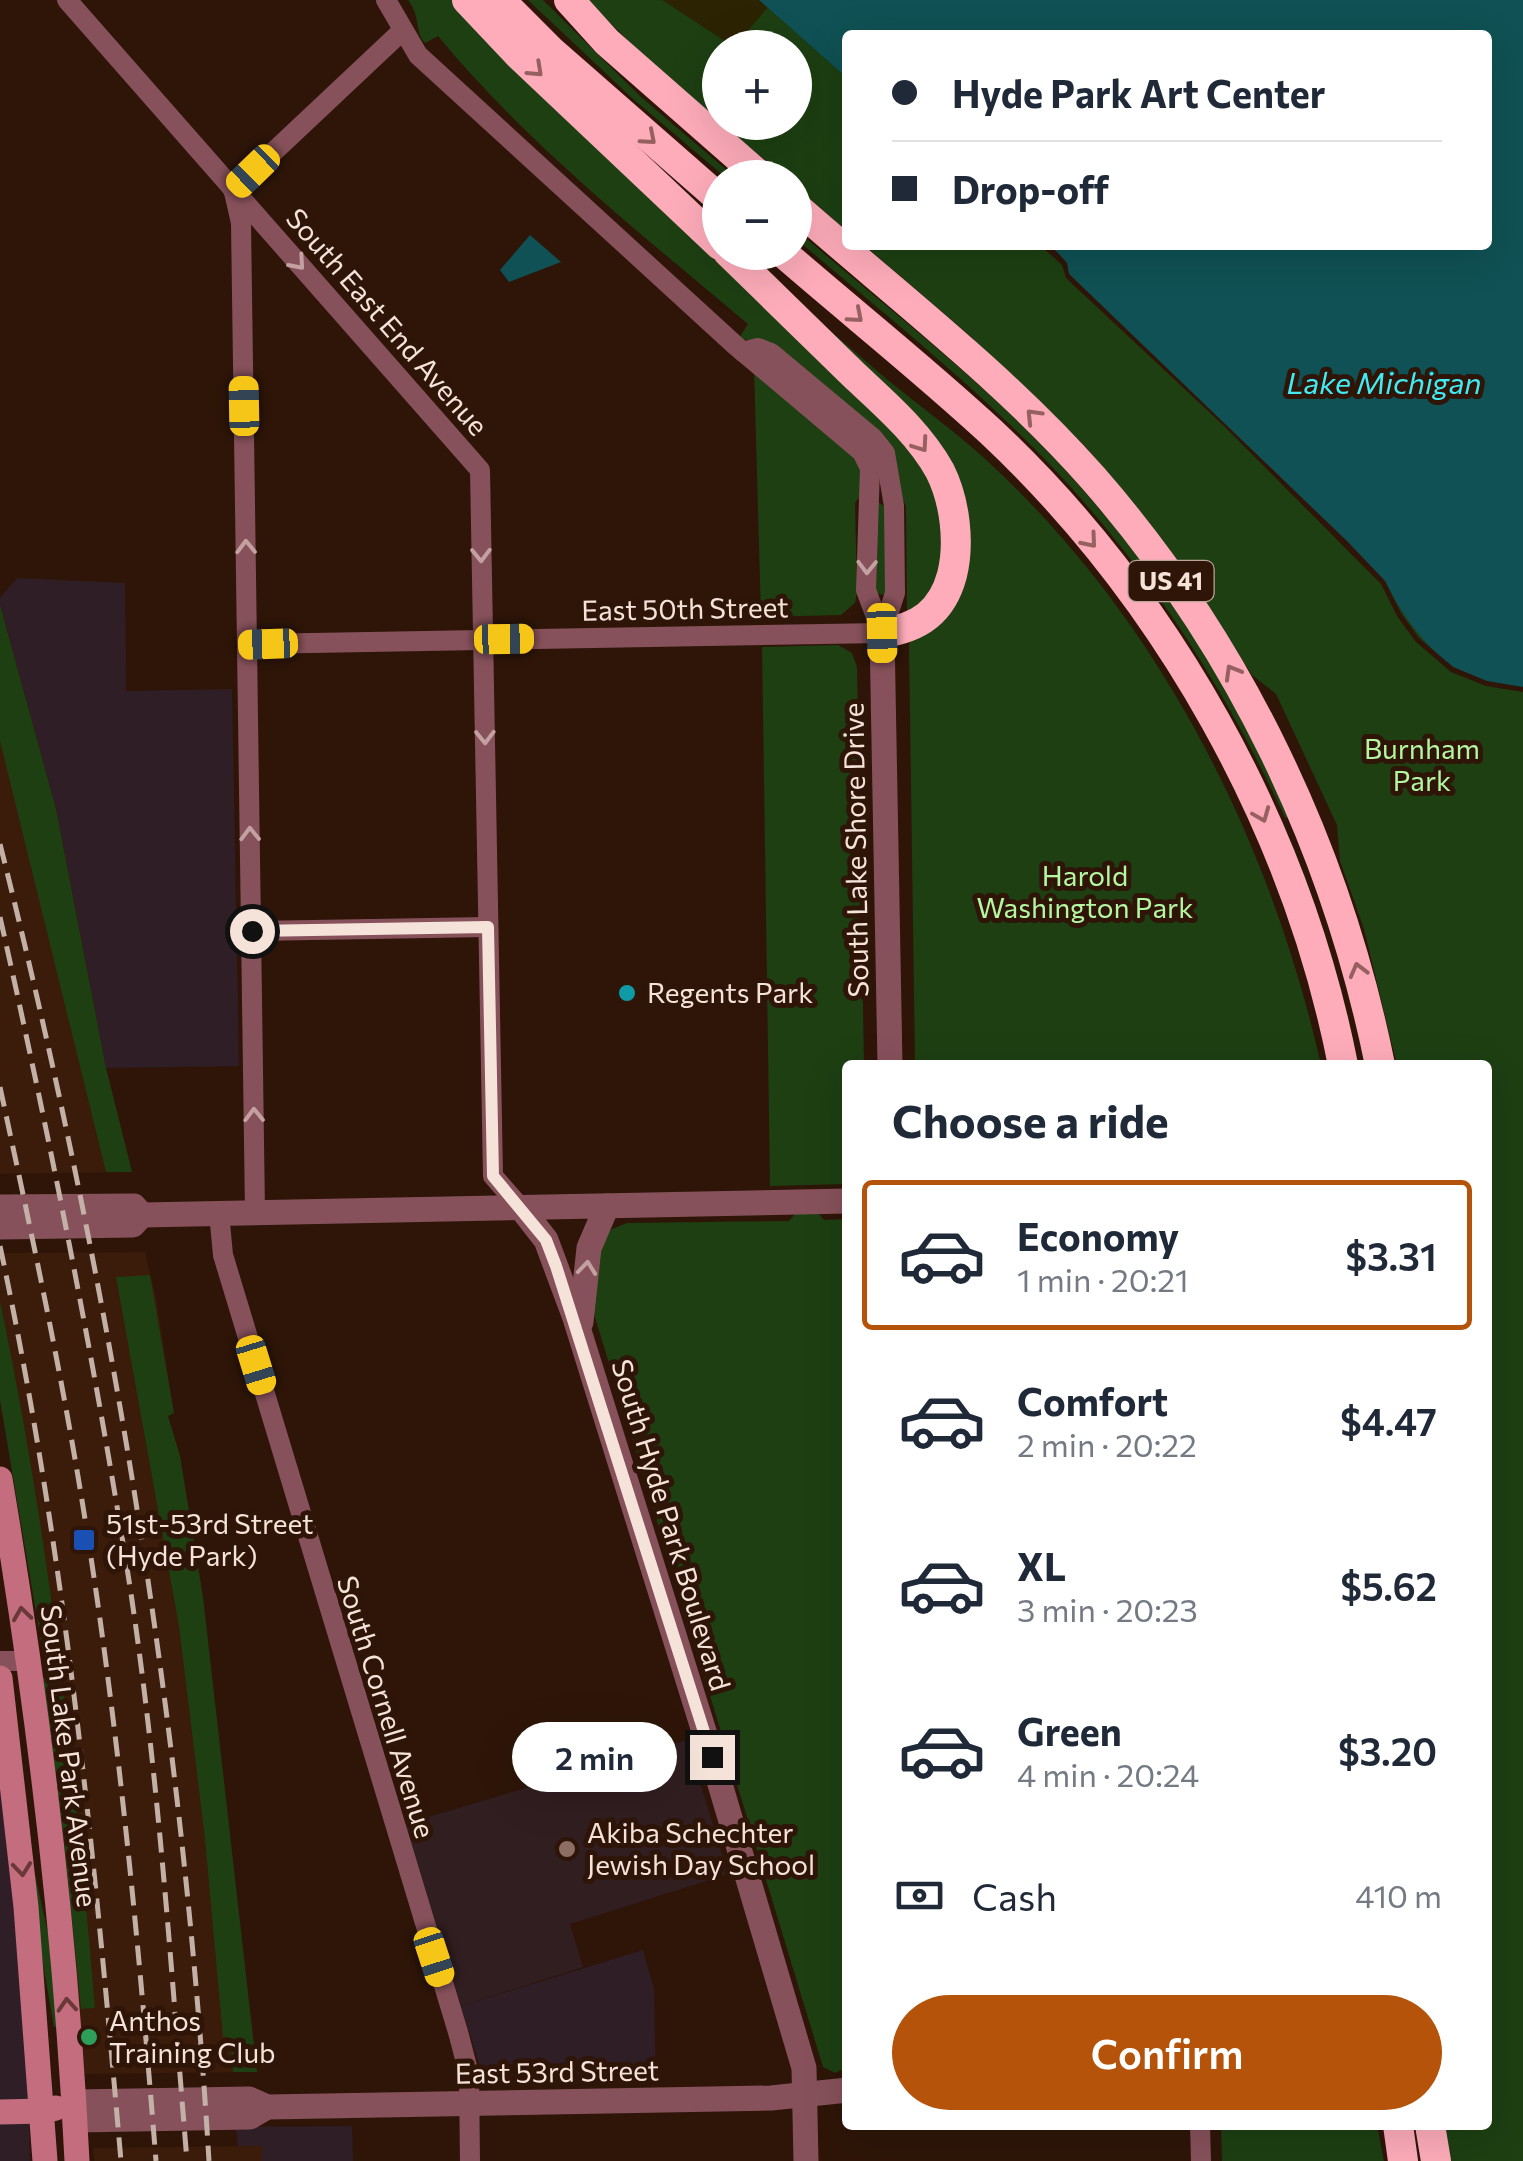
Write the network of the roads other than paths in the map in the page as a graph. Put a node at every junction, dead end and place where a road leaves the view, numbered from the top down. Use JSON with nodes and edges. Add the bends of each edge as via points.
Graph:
{"nodes":[{"id":1,"x":67,"y":0,"type":"edge"},
{"id":2,"x":386,"y":0,"type":"edge"},
{"id":3,"x":467,"y":0,"type":"edge"},
{"id":4,"x":500,"y":0,"type":"edge"},
{"id":5,"x":569,"y":0,"type":"edge"},
{"id":6,"x":402,"y":31,"type":"junction"},
{"id":7,"x":741,"y":160,"type":"edge"},
{"id":8,"x":702,"y":183,"type":"edge"},
{"id":9,"x":233,"y":190,"type":"junction"},
{"id":10,"x":812,"y":221,"type":"edge"},
{"id":11,"x":702,"y":227,"type":"edge"},
{"id":12,"x":842,"y":247,"type":"edge"},
{"id":13,"x":845,"y":250,"type":"edge"},
{"id":14,"x":747,"y":270,"type":"edge"},
{"id":15,"x":803,"y":270,"type":"edge"},
{"id":16,"x":743,"y":352,"type":"junction"},
{"id":17,"x":868,"y":498,"type":"junction"},
{"id":18,"x":892,"y":499,"type":"junction"},
{"id":19,"x":882,"y":633,"type":"junction"},
{"id":20,"x":482,"y":639,"type":"junction"},
{"id":21,"x":248,"y":644,"type":"junction"},
{"id":22,"x":488,"y":927,"type":"junction"},
{"id":23,"x":252,"y":931,"type":"junction"},
{"id":24,"x":890,"y":1060,"type":"edge"},
{"id":25,"x":1341,"y":1060,"type":"edge"},
{"id":26,"x":1379,"y":1060,"type":"edge"},
{"id":27,"x":842,"y":1201,"type":"edge"},
{"id":28,"x":607,"y":1206,"type":"junction"},
{"id":29,"x":0,"y":1207,"type":"edge"},
{"id":30,"x":521,"y":1208,"type":"junction"},
{"id":31,"x":256,"y":1212,"type":"junction"},
{"id":32,"x":219,"y":1214,"type":"junction"},
{"id":33,"x":142,"y":1215,"type":"junction"},
{"id":34,"x":0,"y":1227,"type":"edge"},
{"id":35,"x":580,"y":1334,"type":"junction"},
{"id":36,"x":0,"y":1479,"type":"edge"},
{"id":37,"x":28,"y":1660,"type":"junction"},
{"id":38,"x":0,"y":1662,"type":"edge"},
{"id":39,"x":0,"y":1678,"type":"edge"},
{"id":40,"x":48,"y":1810,"type":"junction"},
{"id":41,"x":17,"y":1814,"type":"junction"},
{"id":42,"x":842,"y":2091,"type":"edge"},
{"id":43,"x":805,"y":2095,"type":"junction"},
{"id":44,"x":469,"y":2103,"type":"junction"},
{"id":45,"x":43,"y":2111,"type":"junction"},
{"id":46,"x":75,"y":2111,"type":"junction"},
{"id":47,"x":0,"y":2112,"type":"edge"},
{"id":48,"x":1200,"y":2130,"type":"edge"},
{"id":49,"x":1399,"y":2130,"type":"edge"},
{"id":50,"x":1431,"y":2130,"type":"edge"},
{"id":51,"x":46,"y":2161,"type":"edge"},
{"id":52,"x":77,"y":2161,"type":"edge"},
{"id":53,"x":470,"y":2161,"type":"edge"},
{"id":54,"x":806,"y":2161,"type":"edge"},
{"id":55,"x":1201,"y":2161,"type":"edge"},
{"id":56,"x":1403,"y":2161,"type":"edge"},
{"id":57,"x":1436,"y":2161,"type":"edge"}],
"edges":[{"from":1,"to":9,"type":"street"},
{"from":2,"to":6,"type":"street"},
{"from":3,"to":11,"type":"highway","one_way":true},
{"from":4,"to":8,"type":"highway","one_way":true},
{"from":5,"to":7,"type":"highway"},
{"from":6,"to":9,"type":"street"},
{"from":6,"to":16,"type":"street","via":[[418,55],[511,143]]},
{"from":9,"to":20,"type":"street","name":"South East End Avenue","one_way":true,"via":[[480,470]]},
{"from":21,"to":9,"type":"street","one_way":true,"via":[[241,223]]},
{"from":12,"to":10,"type":"highway","number":"US 41","one_way":true},
{"from":26,"to":13,"type":"highway","number":"US 41","one_way":true,"via":[[1328,875],[1291,783],[1222,655],[1093,478],[1018,401]]},
{"from":14,"to":19,"type":"highway","one_way":true,"via":[[910,428],[940,472],[953,512],[956,556],[947,594],[927,619]]},
{"from":15,"to":25,"type":"highway","number":"US 41","one_way":true,"via":[[1027,469],[1091,541],[1175,656],[1225,738],[1300,908]]},
{"from":16,"to":17,"type":"street","via":[[862,452],[870,468]]},
{"from":16,"to":18,"type":"street","via":[[771,353],[874,438],[885,453]]},
{"from":17,"to":18,"type":"street","via":[[880,492]]},
{"from":17,"to":19,"type":"street","one_way":true,"via":[[866,590]]},
{"from":18,"to":19,"type":"street","via":[[895,592]]},
{"from":19,"to":20,"type":"street","name":"East 50th Street"},
{"from":19,"to":24,"type":"street","name":"South Lake Shore Drive"},
{"from":20,"to":21,"type":"street","name":"East 50th Street"},
{"from":20,"to":22,"type":"street","name":"South East End Avenue","one_way":true},
{"from":23,"to":21,"type":"street","one_way":true},
{"from":22,"to":23,"type":"street"},
{"from":22,"to":30,"type":"street","name":"South East End Avenue","via":[[493,1176]]},
{"from":31,"to":23,"type":"street","one_way":true},
{"from":27,"to":28,"type":"street"},
{"from":28,"to":30,"type":"street"},
{"from":35,"to":28,"type":"street","one_way":true,"via":[[589,1248]]},
{"from":29,"to":33,"type":"street","via":[[134,1206]]},
{"from":30,"to":31,"type":"street"},
{"from":30,"to":35,"type":"street","name":"South Hyde Park Boulevard","via":[[546,1240]]},
{"from":31,"to":32,"type":"street"},
{"from":32,"to":33,"type":"street"},
{"from":32,"to":44,"type":"street","name":"South Cornell Avenue","via":[[223,1255],[458,2032]]},
{"from":33,"to":34,"type":"street","via":[[133,1225]]},
{"from":35,"to":43,"type":"street","name":"South Hyde Park Boulevard","via":[[794,2033]]},
{"from":37,"to":36,"type":"main road","name":"South Lake Park Avenue","one_way":true},
{"from":37,"to":38,"type":"street"},
{"from":37,"to":40,"type":"main road","name":"South Lake Park Avenue"},
{"from":39,"to":41,"type":"main road"},
{"from":40,"to":41,"type":"street"},
{"from":46,"to":40,"type":"main road","name":"South Lake Park Avenue","one_way":true},
{"from":41,"to":45,"type":"main road","one_way":true},
{"from":42,"to":43,"type":"street","name":"East 53rd Street"},
{"from":43,"to":44,"type":"street","name":"East 53rd Street"},
{"from":43,"to":54,"type":"street","name":"South Hyde Park Boulevard"},
{"from":44,"to":46,"type":"street","name":"East 53rd Street","via":[[267,2107],[250,2117]]},
{"from":44,"to":53,"type":"street","name":"South Cornell Avenue"},
{"from":45,"to":46,"type":"main road","name":"East 53rd Street"},
{"from":45,"to":47,"type":"main road","name":"East 53rd Street"},
{"from":45,"to":51,"type":"main road"},
{"from":46,"to":52,"type":"main road","name":"South Lake Park Avenue"},
{"from":48,"to":55,"type":"street"},
{"from":49,"to":56,"type":"highway"},
{"from":50,"to":57,"type":"highway"}]}
